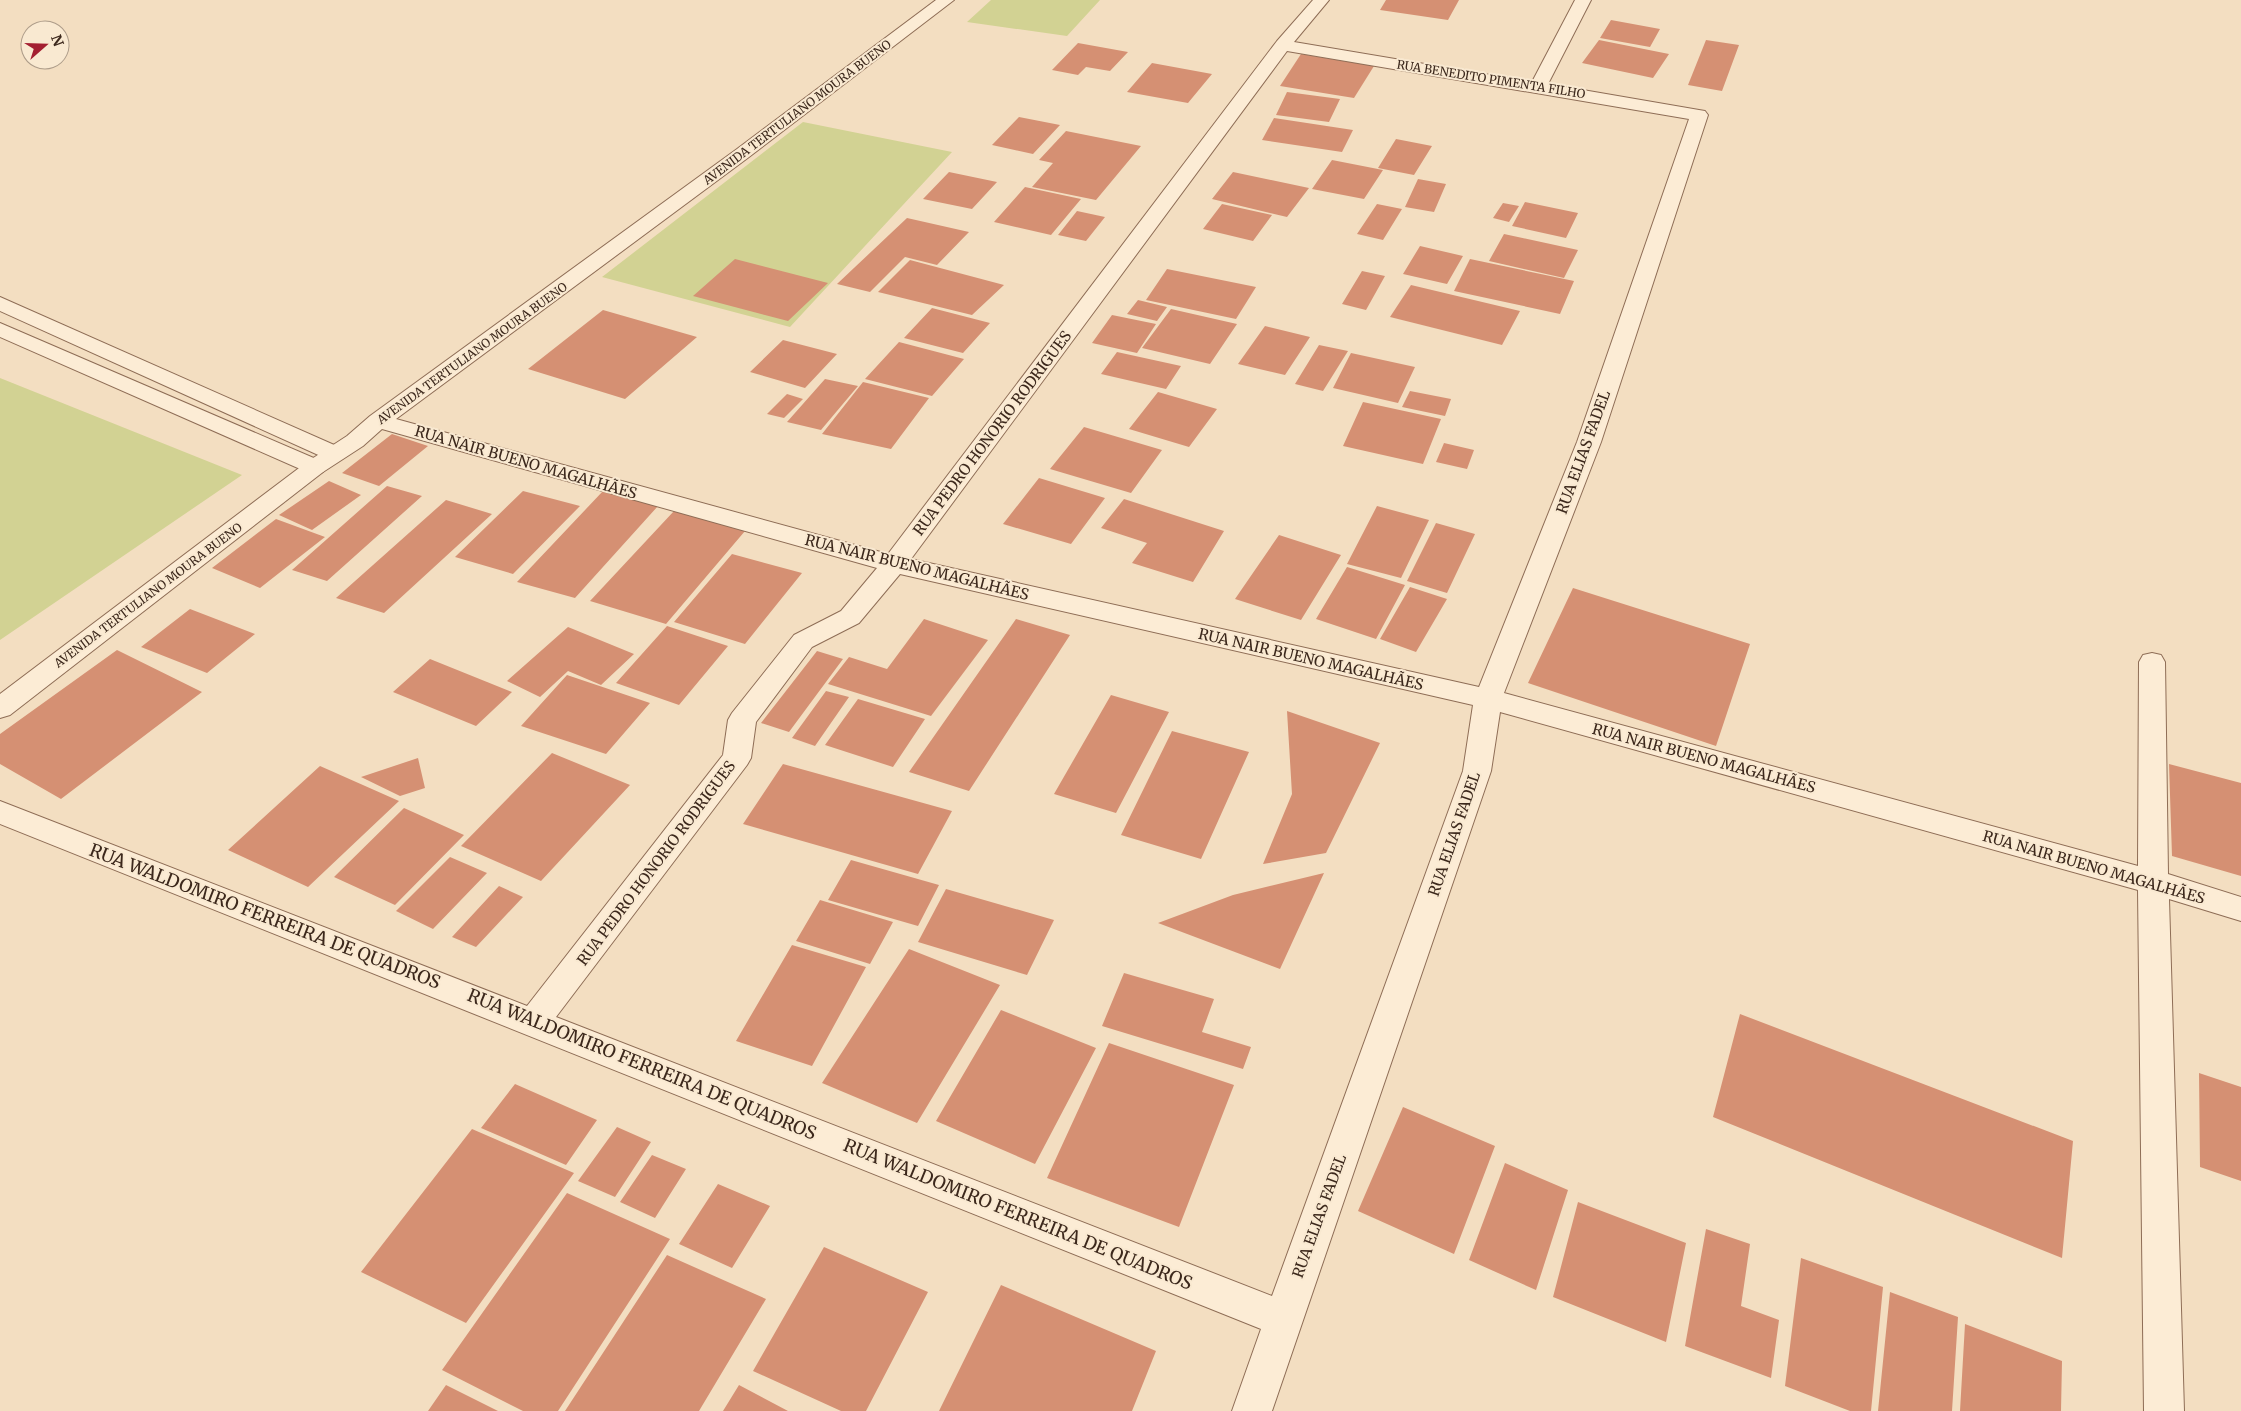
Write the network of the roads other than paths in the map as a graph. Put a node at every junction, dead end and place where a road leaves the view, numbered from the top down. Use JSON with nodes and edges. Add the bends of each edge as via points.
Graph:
{"nodes":[{"id":1,"x":946,"y":0,"type":"edge"},
{"id":2,"x":1321,"y":0,"type":"edge"},
{"id":3,"x":1583,"y":0,"type":"edge"},
{"id":4,"x":1283,"y":45,"type":"junction"},
{"id":5,"x":1538,"y":86,"type":"junction"},
{"id":6,"x":1700,"y":115,"type":"joint"},
{"id":7,"x":0,"y":303,"type":"edge"},
{"id":8,"x":0,"y":329,"type":"edge"},
{"id":9,"x":378,"y":421,"type":"junction"},
{"id":10,"x":333,"y":453,"type":"junction"},
{"id":11,"x":315,"y":467,"type":"junction"},
{"id":12,"x":894,"y":564,"type":"junction"},
{"id":13,"x":2152,"y":662,"type":"dead end"},
{"id":14,"x":1488,"y":699,"type":"junction"},
{"id":15,"x":0,"y":708,"type":"edge"},
{"id":16,"x":0,"y":812,"type":"edge"},
{"id":17,"x":2153,"y":882,"type":"junction"},
{"id":18,"x":2241,"y":909,"type":"edge"},
{"id":19,"x":534,"y":1021,"type":"junction"},
{"id":20,"x":1283,"y":1318,"type":"junction"},
{"id":21,"x":1252,"y":1411,"type":"edge"},
{"id":22,"x":2164,"y":1411,"type":"edge"}],
"edges":[{"from":1,"to":9,"type":"street","name":"AVENIDA TERTULIANO MOURA BUENO"},
{"from":2,"to":4,"type":"street","name":"RUA PEDRO HONORIO RODRIGUES"},
{"from":3,"to":5,"type":"street"},
{"from":4,"to":5,"type":"street","name":"RUA BENEDITO PIMENTA FILHO"},
{"from":4,"to":12,"type":"street","name":"RUA PEDRO HONORIO RODRIGUES"},
{"from":5,"to":6,"type":"street","name":"RUA BENEDITO PIMENTA FILHO"},
{"from":6,"to":14,"type":"street","name":"RUA ELIAS FADEL","via":[[1589,442]]},
{"from":7,"to":10,"type":"street"},
{"from":8,"to":11,"type":"street"},
{"from":9,"to":10,"type":"street","name":"AVENIDA TERTULIANO MOURA BUENO","via":[[356,441]]},
{"from":9,"to":12,"type":"street","name":"RUA NAIR BUENO MAGALHÃES"},
{"from":10,"to":11,"type":"street","name":"AVENIDA TERTULIANO MOURA BUENO"},
{"from":11,"to":15,"type":"street","name":"AVENIDA TERTULIANO MOURA BUENO"},
{"from":12,"to":14,"type":"street","name":"RUA NAIR BUENO MAGALHÃES"},
{"from":12,"to":19,"type":"street","name":"RUA PEDRO HONORIO RODRIGUES","via":[[850,617],[803,642],[797,649],[742,720],[737,758]]},
{"from":13,"to":17,"type":"street"},
{"from":14,"to":17,"type":"street","name":"RUA NAIR BUENO MAGALHÃES"},
{"from":14,"to":20,"type":"street","name":"RUA ELIAS FADEL","via":[[1477,771]]},
{"from":16,"to":19,"type":"street","name":"RUA WALDOMIRO FERREIRA DE QUADROS"},
{"from":17,"to":18,"type":"street","name":"RUA NAIR BUENO MAGALHÃES"},
{"from":17,"to":22,"type":"street"},
{"from":19,"to":20,"type":"street","name":"RUA WALDOMIRO FERREIRA DE QUADROS"},
{"from":20,"to":21,"type":"street","name":"RUA ELIAS FADEL"}]}
